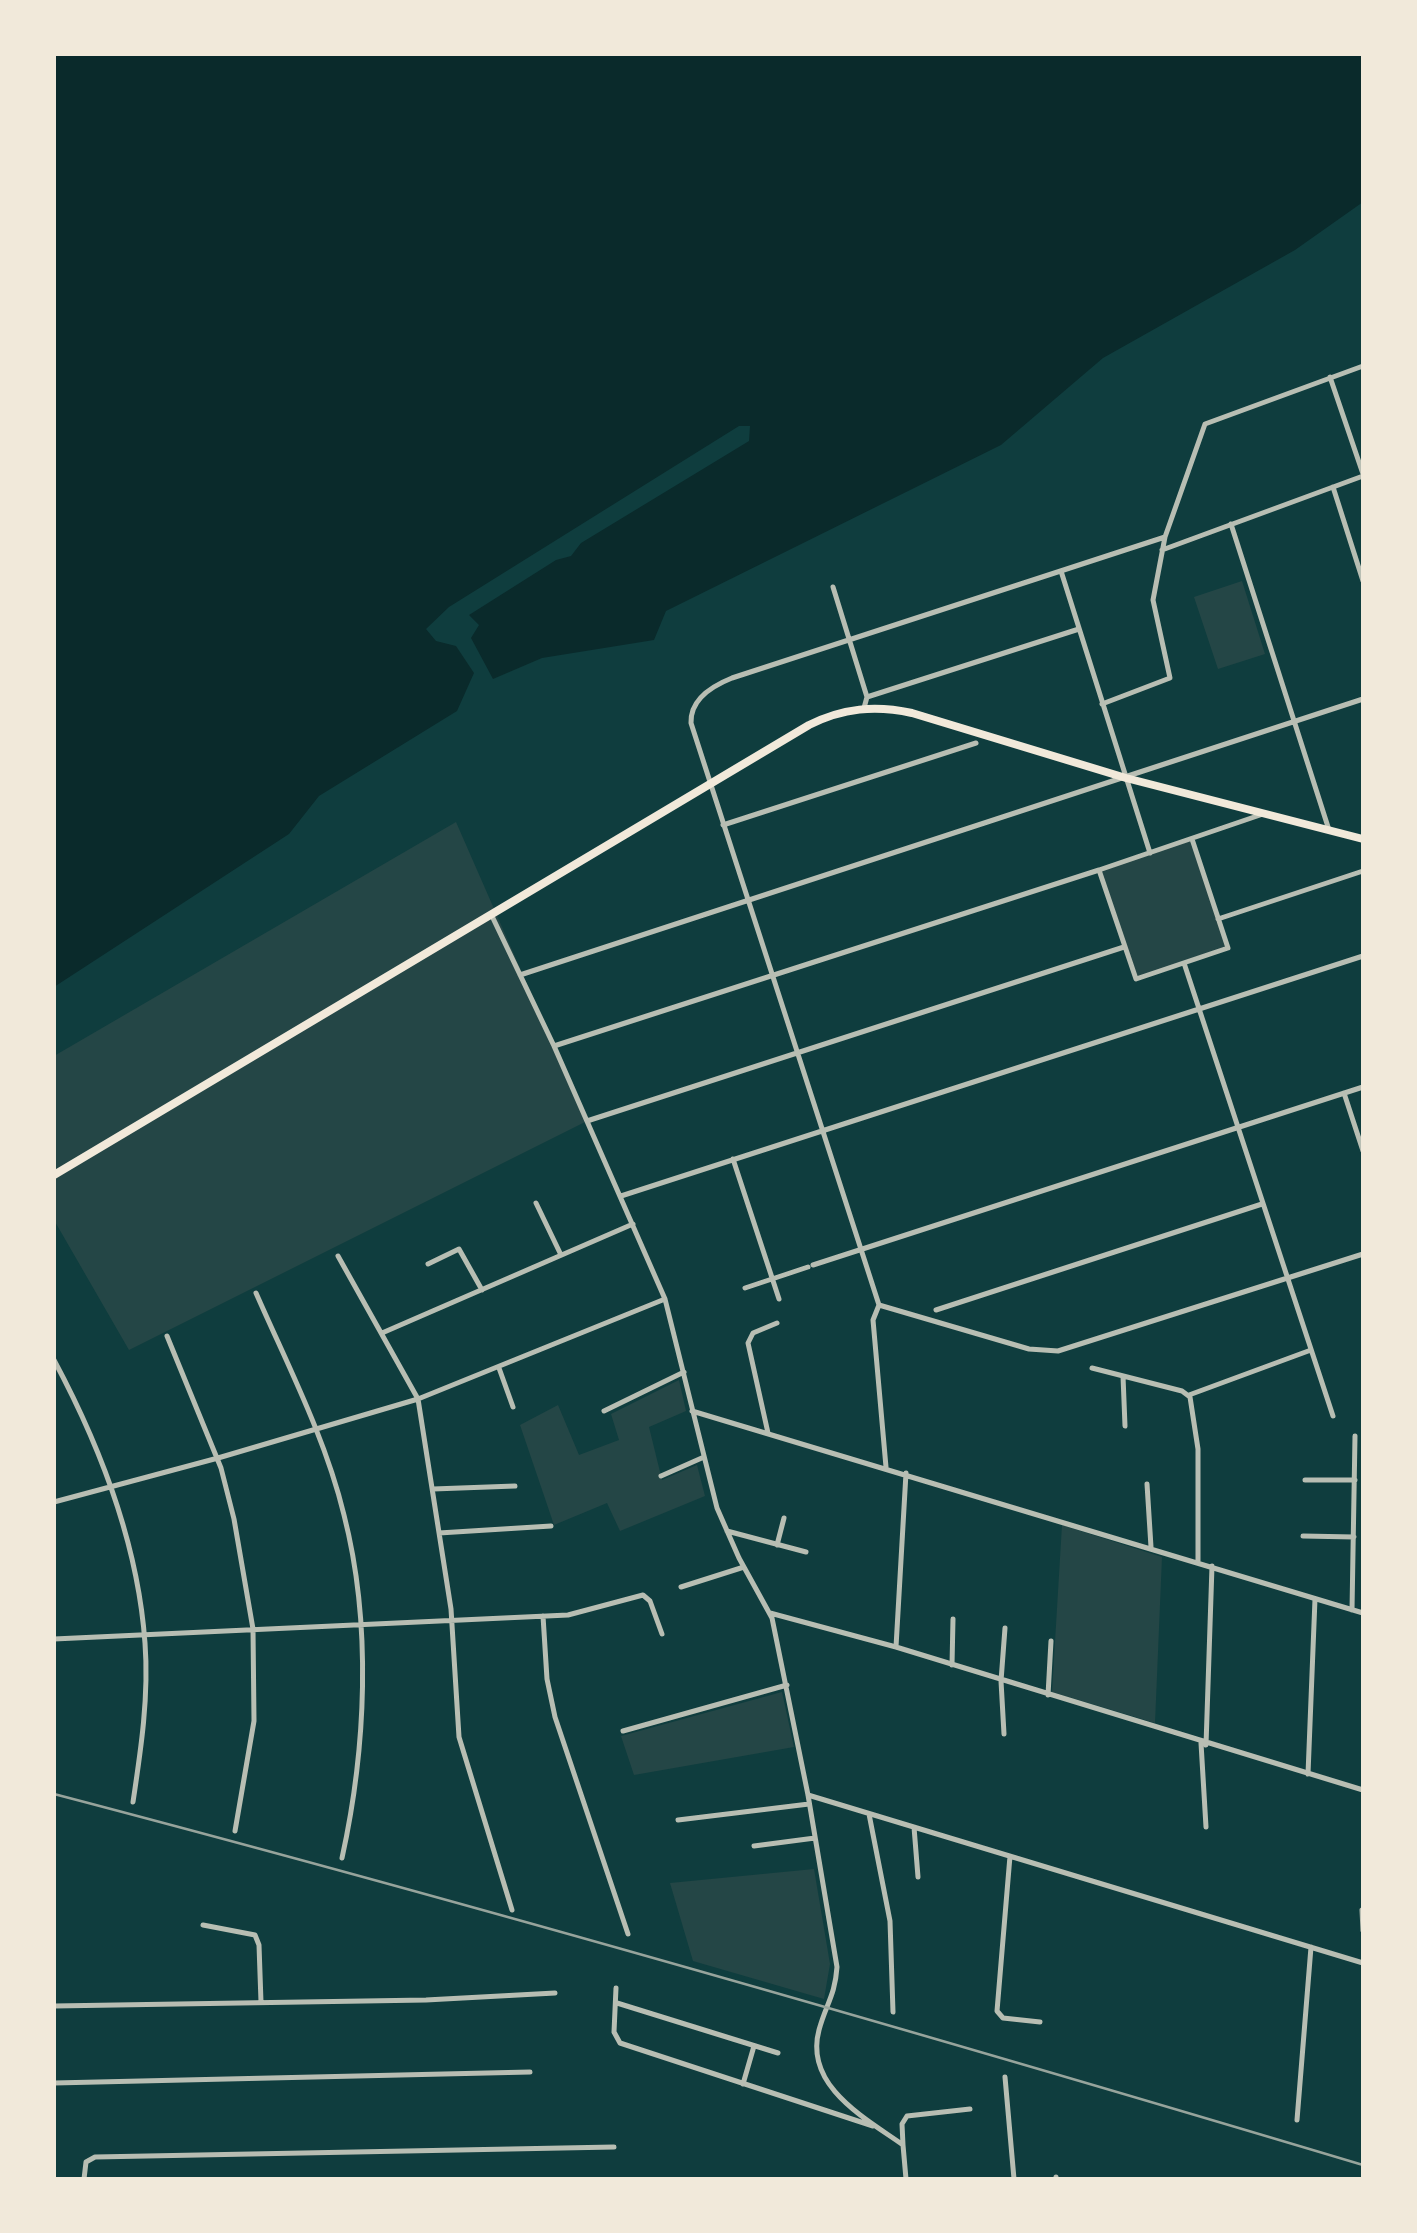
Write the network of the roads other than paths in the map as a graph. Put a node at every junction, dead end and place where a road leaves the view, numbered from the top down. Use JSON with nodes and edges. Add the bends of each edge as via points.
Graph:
{"nodes":[{"id":1,"x":1363,"y":366,"type":"edge"},
{"id":2,"x":1330,"y":377,"type":"junction"},
{"id":3,"x":1363,"y":475,"type":"edge"},
{"id":4,"x":1332,"y":487,"type":"junction"},
{"id":5,"x":1231,"y":524,"type":"junction"},
{"id":6,"x":1166,"y":537,"type":"junction"},
{"id":7,"x":1162,"y":550,"type":"junction"},
{"id":8,"x":1061,"y":571,"type":"junction"},
{"id":9,"x":1363,"y":581,"type":"edge"},
{"id":10,"x":833,"y":587,"type":"dead end"},
{"id":11,"x":1079,"y":629,"type":"junction"},
{"id":12,"x":849,"y":639,"type":"junction"},
{"id":13,"x":867,"y":697,"type":"junction"},
{"id":14,"x":1363,"y":699,"type":"edge"},
{"id":15,"x":1102,"y":704,"type":"junction"},
{"id":16,"x":864,"y":708,"type":"junction"},
{"id":17,"x":1294,"y":722,"type":"junction"},
{"id":18,"x":976,"y":743,"type":"dead end"},
{"id":19,"x":1126,"y":778,"type":"junction"},
{"id":20,"x":710,"y":784,"type":"junction"},
{"id":21,"x":1266,"y":813,"type":"junction"},
{"id":22,"x":723,"y":825,"type":"junction"},
{"id":23,"x":1329,"y":830,"type":"junction"},
{"id":24,"x":1192,"y":839,"type":"junction"},
{"id":25,"x":1363,"y":839,"type":"edge"},
{"id":26,"x":1150,"y":853,"type":"junction"},
{"id":27,"x":1098,"y":870,"type":"junction"},
{"id":28,"x":1363,"y":871,"type":"edge"},
{"id":29,"x":748,"y":899,"type":"junction"},
{"id":30,"x":491,"y":914,"type":"junction"},
{"id":31,"x":1218,"y":919,"type":"junction"},
{"id":32,"x":1124,"y":947,"type":"junction"},
{"id":33,"x":1363,"y":956,"type":"edge"},
{"id":34,"x":1184,"y":963,"type":"junction"},
{"id":35,"x":520,"y":975,"type":"junction"},
{"id":36,"x":772,"y":975,"type":"junction"},
{"id":37,"x":1199,"y":1007,"type":"junction"},
{"id":38,"x":554,"y":1046,"type":"junction"},
{"id":39,"x":797,"y":1052,"type":"junction"},
{"id":40,"x":1363,"y":1087,"type":"edge"},
{"id":41,"x":1344,"y":1093,"type":"junction"},
{"id":42,"x":587,"y":1121,"type":"junction"},
{"id":43,"x":822,"y":1129,"type":"junction"},
{"id":44,"x":1238,"y":1129,"type":"junction"},
{"id":45,"x":1363,"y":1151,"type":"edge"},
{"id":46,"x":733,"y":1159,"type":"junction"},
{"id":47,"x":54,"y":1175,"type":"edge"},
{"id":48,"x":621,"y":1196,"type":"junction"},
{"id":49,"x":536,"y":1203,"type":"dead end"},
{"id":50,"x":1262,"y":1204,"type":"junction"},
{"id":51,"x":633,"y":1224,"type":"junction"},
{"id":52,"x":862,"y":1249,"type":"junction"},
{"id":53,"x":1363,"y":1254,"type":"edge"},
{"id":54,"x":561,"y":1255,"type":"junction"},
{"id":55,"x":338,"y":1256,"type":"dead end"},
{"id":56,"x":428,"y":1264,"type":"dead end"},
{"id":57,"x":773,"y":1278,"type":"junction"},
{"id":58,"x":1287,"y":1280,"type":"junction"},
{"id":59,"x":745,"y":1288,"type":"dead end"},
{"id":60,"x":482,"y":1290,"type":"junction"},
{"id":61,"x":256,"y":1293,"type":"dead end"},
{"id":62,"x":779,"y":1298,"type":"dead end"},
{"id":63,"x":665,"y":1299,"type":"junction"},
{"id":64,"x":878,"y":1305,"type":"junction"},
{"id":65,"x":936,"y":1310,"type":"dead end"},
{"id":66,"x":777,"y":1323,"type":"dead end"},
{"id":67,"x":382,"y":1333,"type":"junction"},
{"id":68,"x":167,"y":1336,"type":"dead end"},
{"id":69,"x":1311,"y":1350,"type":"junction"},
{"id":70,"x":54,"y":1360,"type":"edge"},
{"id":71,"x":499,"y":1368,"type":"junction"},
{"id":72,"x":1092,"y":1368,"type":"dead end"},
{"id":73,"x":684,"y":1372,"type":"junction"},
{"id":74,"x":1123,"y":1376,"type":"junction"},
{"id":75,"x":1189,"y":1395,"type":"junction"},
{"id":76,"x":418,"y":1399,"type":"junction"},
{"id":77,"x":513,"y":1407,"type":"dead end"},
{"id":78,"x":604,"y":1410,"type":"dead end"},
{"id":79,"x":692,"y":1410,"type":"junction"},
{"id":80,"x":1333,"y":1416,"type":"dead end"},
{"id":81,"x":1125,"y":1426,"type":"dead end"},
{"id":82,"x":317,"y":1430,"type":"junction"},
{"id":83,"x":768,"y":1433,"type":"junction"},
{"id":84,"x":1355,"y":1436,"type":"dead end"},
{"id":85,"x":704,"y":1457,"type":"junction"},
{"id":86,"x":218,"y":1458,"type":"junction"},
{"id":87,"x":886,"y":1467,"type":"junction"},
{"id":88,"x":906,"y":1473,"type":"junction"},
{"id":89,"x":661,"y":1476,"type":"dead end"},
{"id":90,"x":1305,"y":1480,"type":"dead end"},
{"id":91,"x":1354,"y":1480,"type":"junction"},
{"id":92,"x":1147,"y":1484,"type":"dead end"},
{"id":93,"x":515,"y":1486,"type":"dead end"},
{"id":94,"x":110,"y":1487,"type":"junction"},
{"id":95,"x":433,"y":1489,"type":"junction"},
{"id":96,"x":54,"y":1502,"type":"edge"},
{"id":97,"x":784,"y":1518,"type":"dead end"},
{"id":98,"x":551,"y":1526,"type":"dead end"},
{"id":99,"x":727,"y":1531,"type":"junction"},
{"id":100,"x":439,"y":1533,"type":"junction"},
{"id":101,"x":1303,"y":1536,"type":"dead end"},
{"id":102,"x":1354,"y":1537,"type":"junction"},
{"id":103,"x":777,"y":1545,"type":"junction"},
{"id":104,"x":1151,"y":1548,"type":"junction"},
{"id":105,"x":806,"y":1552,"type":"dead end"},
{"id":106,"x":1198,"y":1562,"type":"junction"},
{"id":107,"x":1212,"y":1566,"type":"junction"},
{"id":108,"x":744,"y":1567,"type":"junction"},
{"id":109,"x":681,"y":1587,"type":"dead end"},
{"id":110,"x":1315,"y":1599,"type":"junction"},
{"id":111,"x":1352,"y":1610,"type":"junction"},
{"id":112,"x":770,"y":1613,"type":"junction"},
{"id":113,"x":1363,"y":1613,"type":"edge"},
{"id":114,"x":543,"y":1616,"type":"junction"},
{"id":115,"x":953,"y":1619,"type":"dead end"},
{"id":116,"x":452,"y":1620,"type":"junction"},
{"id":117,"x":360,"y":1624,"type":"junction"},
{"id":118,"x":1005,"y":1628,"type":"dead end"},
{"id":119,"x":253,"y":1629,"type":"junction"},
{"id":120,"x":662,"y":1634,"type":"dead end"},
{"id":121,"x":144,"y":1637,"type":"junction"},
{"id":122,"x":54,"y":1639,"type":"edge"},
{"id":123,"x":1051,"y":1641,"type":"dead end"},
{"id":124,"x":896,"y":1647,"type":"junction"},
{"id":125,"x":952,"y":1665,"type":"junction"},
{"id":126,"x":1001,"y":1681,"type":"junction"},
{"id":127,"x":787,"y":1685,"type":"junction"},
{"id":128,"x":1048,"y":1695,"type":"junction"},
{"id":129,"x":623,"y":1731,"type":"dead end"},
{"id":130,"x":1004,"y":1734,"type":"dead end"},
{"id":131,"x":1203,"y":1744,"type":"junction"},
{"id":132,"x":1308,"y":1774,"type":"junction"},
{"id":133,"x":1363,"y":1790,"type":"edge"},
{"id":134,"x":807,"y":1795,"type":"junction"},
{"id":135,"x":133,"y":1802,"type":"dead end"},
{"id":136,"x":809,"y":1804,"type":"junction"},
{"id":137,"x":869,"y":1814,"type":"junction"},
{"id":138,"x":678,"y":1821,"type":"dead end"},
{"id":139,"x":914,"y":1827,"type":"junction"},
{"id":140,"x":1206,"y":1827,"type":"dead end"},
{"id":141,"x":235,"y":1831,"type":"dead end"},
{"id":142,"x":815,"y":1838,"type":"junction"},
{"id":143,"x":754,"y":1846,"type":"dead end"},
{"id":144,"x":1010,"y":1856,"type":"junction"},
{"id":145,"x":342,"y":1858,"type":"dead end"},
{"id":146,"x":918,"y":1877,"type":"dead end"},
{"id":147,"x":512,"y":1910,"type":"dead end"},
{"id":148,"x":1362,"y":1910,"type":"edge"},
{"id":149,"x":203,"y":1926,"type":"dead end"},
{"id":150,"x":1363,"y":1931,"type":"edge"},
{"id":151,"x":628,"y":1934,"type":"dead end"},
{"id":152,"x":1311,"y":1947,"type":"junction"},
{"id":153,"x":1363,"y":1963,"type":"edge"},
{"id":154,"x":616,"y":1988,"type":"dead end"},
{"id":155,"x":555,"y":1993,"type":"dead end"},
{"id":156,"x":261,"y":2002,"type":"junction"},
{"id":157,"x":617,"y":2003,"type":"junction"},
{"id":158,"x":54,"y":2006,"type":"edge"},
{"id":159,"x":893,"y":2012,"type":"dead end"},
{"id":160,"x":1040,"y":2022,"type":"dead end"},
{"id":161,"x":754,"y":2046,"type":"junction"},
{"id":162,"x":778,"y":2053,"type":"dead end"},
{"id":163,"x":530,"y":2072,"type":"dead end"},
{"id":164,"x":1005,"y":2077,"type":"dead end"},
{"id":165,"x":54,"y":2083,"type":"edge"},
{"id":166,"x":743,"y":2084,"type":"junction"},
{"id":167,"x":970,"y":2109,"type":"dead end"},
{"id":168,"x":1297,"y":2120,"type":"dead end"},
{"id":169,"x":880,"y":2128,"type":"junction"},
{"id":170,"x":903,"y":2145,"type":"junction"},
{"id":171,"x":614,"y":2147,"type":"dead end"},
{"id":172,"x":85,"y":2179,"type":"edge"},
{"id":173,"x":906,"y":2179,"type":"edge"},
{"id":174,"x":1014,"y":2179,"type":"edge"}],
"edges":[{"from":1,"to":2,"type":"street"},
{"from":2,"to":3,"type":"street"},
{"from":2,"to":6,"type":"street","via":[[1203,426]]},
{"from":3,"to":4,"type":"street"},
{"from":4,"to":5,"type":"street"},
{"from":4,"to":9,"type":"street"},
{"from":5,"to":7,"type":"street"},
{"from":5,"to":17,"type":"street"},
{"from":6,"to":7,"type":"street"},
{"from":6,"to":8,"type":"street"},
{"from":7,"to":15,"type":"street","via":[[1154,608],[1170,678]]},
{"from":8,"to":11,"type":"street"},
{"from":8,"to":12,"type":"street"},
{"from":10,"to":12,"type":"street"},
{"from":11,"to":13,"type":"street"},
{"from":11,"to":15,"type":"street"},
{"from":12,"to":13,"type":"street"},
{"from":12,"to":20,"type":"street","via":[[726,681],[699,699],[691,723]]},
{"from":13,"to":16,"type":"street"},
{"from":14,"to":17,"type":"street"},
{"from":15,"to":19,"type":"street"},
{"from":16,"to":19,"type":"main road","via":[[929,717]]},
{"from":16,"to":20,"type":"main road","via":[[816,722]]},
{"from":17,"to":19,"type":"street"},
{"from":17,"to":23,"type":"street"},
{"from":18,"to":22,"type":"street"},
{"from":19,"to":21,"type":"main road"},
{"from":19,"to":26,"type":"street"},
{"from":19,"to":29,"type":"street"},
{"from":20,"to":22,"type":"street"},
{"from":20,"to":30,"type":"main road"},
{"from":21,"to":23,"type":"main road"},
{"from":21,"to":24,"type":"street"},
{"from":22,"to":29,"type":"street"},
{"from":23,"to":25,"type":"main road"},
{"from":24,"to":26,"type":"street"},
{"from":24,"to":31,"type":"street"},
{"from":26,"to":27,"type":"street"},
{"from":27,"to":32,"type":"street"},
{"from":27,"to":36,"type":"street"},
{"from":28,"to":31,"type":"street"},
{"from":29,"to":35,"type":"street"},
{"from":29,"to":36,"type":"street"},
{"from":30,"to":35,"type":"street"},
{"from":30,"to":47,"type":"main road"},
{"from":31,"to":34,"type":"street","via":[[1228,948]]},
{"from":32,"to":34,"type":"street","via":[[1136,979]]},
{"from":32,"to":39,"type":"street"},
{"from":33,"to":37,"type":"street"},
{"from":34,"to":37,"type":"street"},
{"from":35,"to":38,"type":"street"},
{"from":36,"to":38,"type":"street"},
{"from":36,"to":39,"type":"street"},
{"from":37,"to":43,"type":"street"},
{"from":37,"to":44,"type":"street"},
{"from":38,"to":42,"type":"street"},
{"from":39,"to":42,"type":"street"},
{"from":39,"to":43,"type":"street"},
{"from":40,"to":41,"type":"street"},
{"from":41,"to":44,"type":"street"},
{"from":41,"to":45,"type":"street"},
{"from":42,"to":48,"type":"street"},
{"from":43,"to":46,"type":"street"},
{"from":43,"to":52,"type":"street"},
{"from":44,"to":50,"type":"street"},
{"from":44,"to":52,"type":"street"},
{"from":46,"to":48,"type":"street"},
{"from":46,"to":57,"type":"street"},
{"from":48,"to":51,"type":"street"},
{"from":49,"to":54,"type":"street"},
{"from":50,"to":58,"type":"street"},
{"from":50,"to":65,"type":"street"},
{"from":51,"to":54,"type":"street"},
{"from":51,"to":63,"type":"street"},
{"from":52,"to":57,"type":"street"},
{"from":52,"to":64,"type":"street"},
{"from":53,"to":58,"type":"street"},
{"from":54,"to":60,"type":"street"},
{"from":55,"to":67,"type":"street"},
{"from":56,"to":60,"type":"street","via":[[459,1249]]},
{"from":57,"to":59,"type":"street"},
{"from":57,"to":62,"type":"street"},
{"from":58,"to":64,"type":"street","via":[[1052,1351],[1029,1349]]},
{"from":58,"to":69,"type":"street"},
{"from":60,"to":67,"type":"street"},
{"from":61,"to":82,"type":"street"},
{"from":63,"to":71,"type":"street"},
{"from":63,"to":73,"type":"street"},
{"from":64,"to":87,"type":"street","via":[[873,1320]]},
{"from":66,"to":83,"type":"street","via":[[753,1333],[748,1343]]},
{"from":67,"to":76,"type":"street"},
{"from":68,"to":86,"type":"street"},
{"from":69,"to":75,"type":"street"},
{"from":69,"to":80,"type":"street"},
{"from":70,"to":94,"type":"street"},
{"from":71,"to":76,"type":"street"},
{"from":71,"to":77,"type":"street"},
{"from":72,"to":74,"type":"street"},
{"from":73,"to":78,"type":"street"},
{"from":73,"to":79,"type":"street"},
{"from":74,"to":75,"type":"street"},
{"from":74,"to":81,"type":"street"},
{"from":75,"to":106,"type":"street","via":[[1198,1442]]},
{"from":76,"to":82,"type":"street"},
{"from":76,"to":95,"type":"street"},
{"from":79,"to":83,"type":"street"},
{"from":79,"to":85,"type":"street"},
{"from":82,"to":86,"type":"street"},
{"from":82,"to":117,"type":"street","via":[[345,1516]]},
{"from":83,"to":87,"type":"street"},
{"from":84,"to":91,"type":"street"},
{"from":85,"to":89,"type":"street"},
{"from":85,"to":99,"type":"street"},
{"from":86,"to":94,"type":"street"},
{"from":86,"to":119,"type":"street"},
{"from":87,"to":88,"type":"street"},
{"from":88,"to":104,"type":"street"},
{"from":88,"to":124,"type":"street"},
{"from":90,"to":91,"type":"street"},
{"from":91,"to":102,"type":"street"},
{"from":92,"to":104,"type":"street"},
{"from":93,"to":95,"type":"street"},
{"from":94,"to":96,"type":"street"},
{"from":94,"to":121,"type":"street","via":[[131,1561]]},
{"from":95,"to":100,"type":"street"},
{"from":97,"to":103,"type":"street"},
{"from":98,"to":100,"type":"street"},
{"from":99,"to":103,"type":"street"},
{"from":99,"to":108,"type":"street"},
{"from":100,"to":116,"type":"street"},
{"from":101,"to":102,"type":"street"},
{"from":102,"to":111,"type":"street"},
{"from":103,"to":105,"type":"street"},
{"from":104,"to":106,"type":"street"},
{"from":106,"to":107,"type":"street"},
{"from":107,"to":110,"type":"street"},
{"from":107,"to":131,"type":"street"},
{"from":108,"to":109,"type":"street"},
{"from":108,"to":112,"type":"street"},
{"from":110,"to":111,"type":"street"},
{"from":110,"to":132,"type":"street"},
{"from":111,"to":113,"type":"street"},
{"from":112,"to":124,"type":"street"},
{"from":112,"to":127,"type":"street"},
{"from":114,"to":116,"type":"street"},
{"from":114,"to":120,"type":"street","via":[[575,1615],[643,1595],[650,1601]]},
{"from":114,"to":151,"type":"street","via":[[555,1717]]},
{"from":115,"to":125,"type":"street"},
{"from":116,"to":117,"type":"street"},
{"from":116,"to":147,"type":"street","via":[[459,1737]]},
{"from":117,"to":119,"type":"street"},
{"from":117,"to":145,"type":"street","via":[[358,1751]]},
{"from":118,"to":126,"type":"street"},
{"from":119,"to":121,"type":"street"},
{"from":119,"to":141,"type":"street","via":[[254,1721]]},
{"from":121,"to":122,"type":"street"},
{"from":121,"to":135,"type":"street","via":[[143,1728]]},
{"from":123,"to":128,"type":"street"},
{"from":124,"to":125,"type":"street"},
{"from":125,"to":126,"type":"street"},
{"from":126,"to":128,"type":"street"},
{"from":126,"to":130,"type":"street"},
{"from":127,"to":129,"type":"street"},
{"from":127,"to":134,"type":"street"},
{"from":128,"to":131,"type":"street"},
{"from":131,"to":132,"type":"street"},
{"from":131,"to":140,"type":"street"},
{"from":132,"to":133,"type":"street"},
{"from":134,"to":136,"type":"street"},
{"from":134,"to":137,"type":"street"},
{"from":136,"to":138,"type":"street"},
{"from":136,"to":142,"type":"street"},
{"from":137,"to":139,"type":"street"},
{"from":137,"to":159,"type":"street","via":[[890,1921]]},
{"from":139,"to":144,"type":"street"},
{"from":139,"to":146,"type":"street"},
{"from":142,"to":143,"type":"street"},
{"from":142,"to":169,"type":"street","via":[[837,1967],[835,1990],[818,2040],[822,2074],[843,2101]]},
{"from":144,"to":152,"type":"street"},
{"from":144,"to":160,"type":"street","via":[[998,2011],[1003,2018]]},
{"from":148,"to":150,"type":"street"},
{"from":149,"to":156,"type":"street","via":[[255,1935]]},
{"from":152,"to":153,"type":"street"},
{"from":152,"to":168,"type":"street"},
{"from":154,"to":157,"type":"street"},
{"from":155,"to":156,"type":"street"},
{"from":156,"to":158,"type":"street"},
{"from":157,"to":161,"type":"street"},
{"from":157,"to":166,"type":"street","via":[[614,2032],[621,2043]]},
{"from":161,"to":162,"type":"street"},
{"from":161,"to":166,"type":"street"},
{"from":163,"to":165,"type":"street"},
{"from":164,"to":174,"type":"street"},
{"from":166,"to":169,"type":"street"},
{"from":167,"to":170,"type":"street","via":[[907,2116],[902,2124]]},
{"from":169,"to":170,"type":"street"},
{"from":170,"to":173,"type":"street"},
{"from":171,"to":172,"type":"street","via":[[95,2157],[86,2162]]}]}
